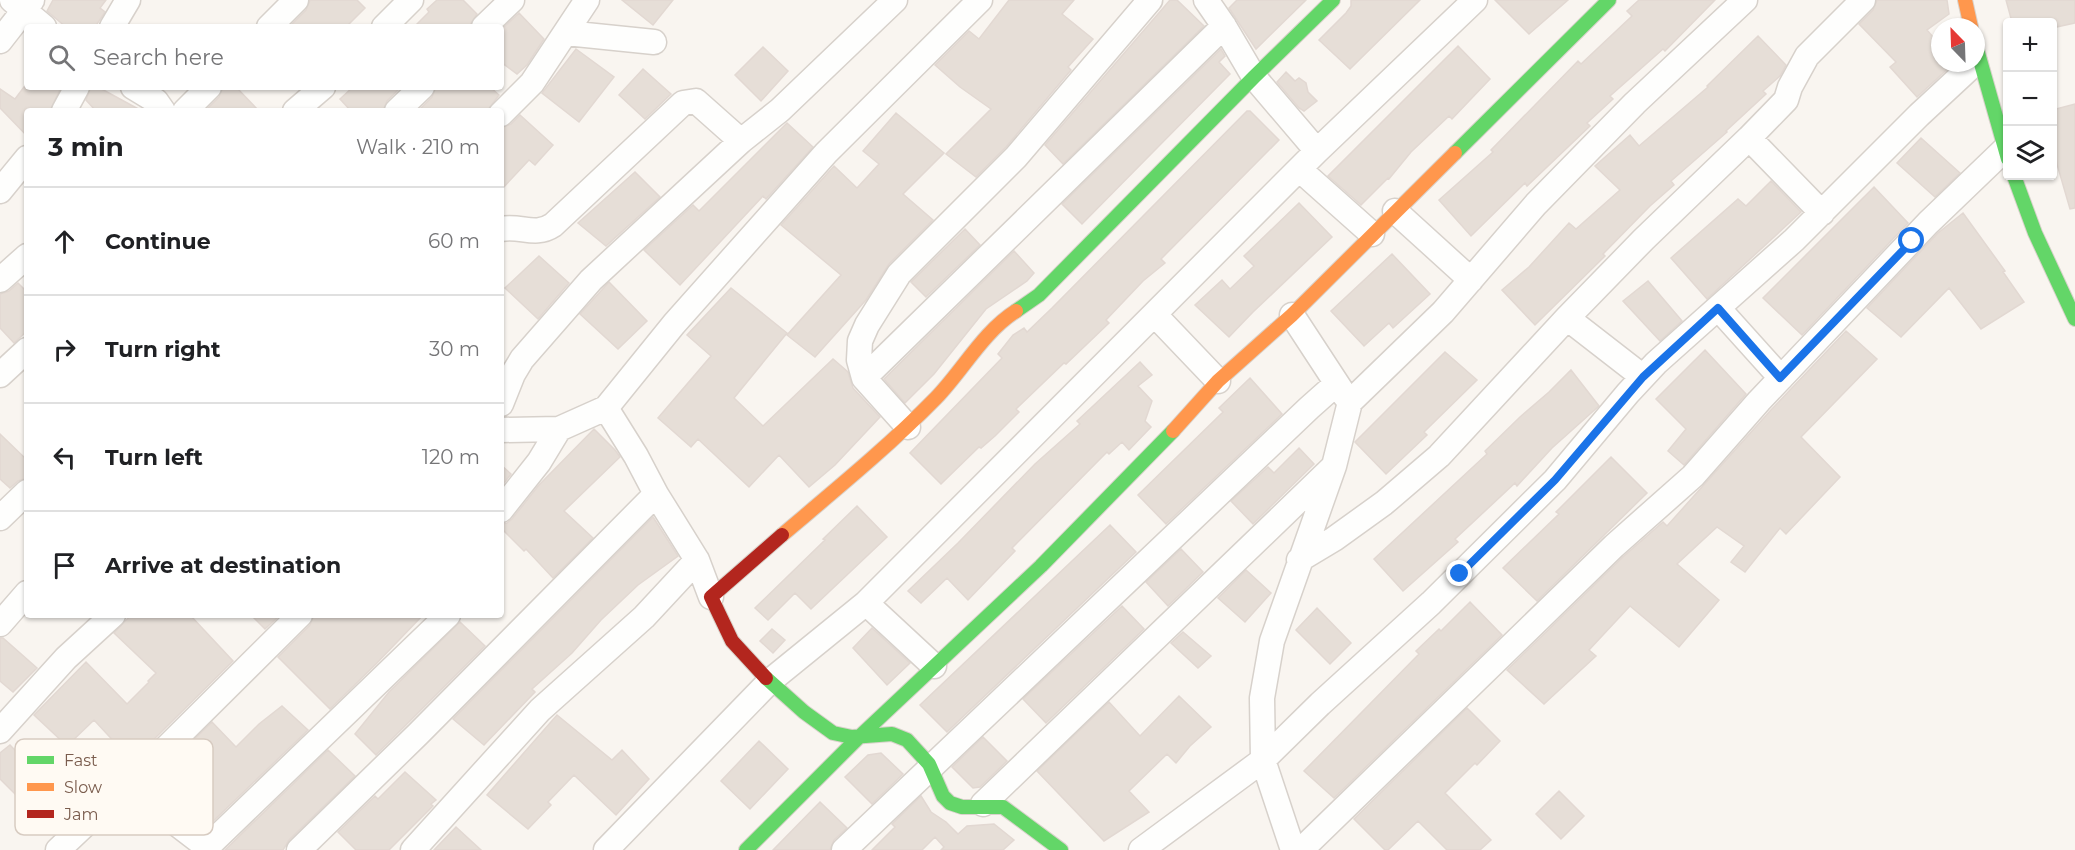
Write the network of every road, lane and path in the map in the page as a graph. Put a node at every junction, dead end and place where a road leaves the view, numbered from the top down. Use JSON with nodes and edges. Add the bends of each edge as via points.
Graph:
{"nodes":[{"id":1,"x":128,"y":0,"type":"edge"},
{"id":2,"x":296,"y":0,"type":"edge"},
{"id":3,"x":411,"y":0,"type":"edge"},
{"id":4,"x":512,"y":0,"type":"edge"},
{"id":5,"x":587,"y":0,"type":"edge"},
{"id":6,"x":895,"y":0,"type":"edge"},
{"id":7,"x":980,"y":0,"type":"edge"},
{"id":8,"x":1150,"y":0,"type":"edge"},
{"id":9,"x":1333,"y":0,"type":"edge"},
{"id":10,"x":1474,"y":0,"type":"edge"},
{"id":11,"x":1609,"y":0,"type":"edge"},
{"id":12,"x":1745,"y":0,"type":"edge"},
{"id":13,"x":1863,"y":0,"type":"edge"},
{"id":14,"x":1965,"y":0,"type":"edge"},
{"id":15,"x":22,"y":4,"type":"edge"},
{"id":16,"x":1217,"y":9,"type":"edge"},
{"id":17,"x":1969,"y":18,"type":"edge"},
{"id":18,"x":41,"y":24,"type":"edge"},
{"id":19,"x":114,"y":24,"type":"edge"},
{"id":20,"x":272,"y":24,"type":"edge"},
{"id":21,"x":387,"y":24,"type":"edge"},
{"id":22,"x":487,"y":24,"type":"edge"},
{"id":23,"x":566,"y":33,"type":"junction"},
{"id":24,"x":0,"y":41,"type":"edge"},
{"id":25,"x":654,"y":42,"type":"dead end"},
{"id":26,"x":1962,"y":72,"type":"edge"},
{"id":27,"x":1981,"y":72,"type":"edge"},
{"id":28,"x":1254,"y":77,"type":"junction"},
{"id":29,"x":75,"y":90,"type":"edge"},
{"id":30,"x":138,"y":90,"type":"edge"},
{"id":31,"x":206,"y":90,"type":"edge"},
{"id":32,"x":320,"y":90,"type":"edge"},
{"id":33,"x":419,"y":90,"type":"edge"},
{"id":34,"x":66,"y":108,"type":"edge"},
{"id":35,"x":161,"y":108,"type":"edge"},
{"id":36,"x":188,"y":108,"type":"edge"},
{"id":37,"x":299,"y":108,"type":"edge"},
{"id":38,"x":400,"y":108,"type":"edge"},
{"id":39,"x":504,"y":111,"type":"edge"},
{"id":40,"x":1749,"y":138,"type":"junction"},
{"id":41,"x":741,"y":141,"type":"junction"},
{"id":42,"x":2003,"y":145,"type":"edge"},
{"id":43,"x":1317,"y":151,"type":"junction"},
{"id":44,"x":2003,"y":158,"type":"edge"},
{"id":45,"x":24,"y":162,"type":"edge"},
{"id":46,"x":1299,"y":169,"type":"junction"},
{"id":47,"x":2015,"y":180,"type":"edge"},
{"id":48,"x":0,"y":191,"type":"edge"},
{"id":49,"x":1395,"y":211,"type":"junction"},
{"id":50,"x":1822,"y":213,"type":"junction"},
{"id":51,"x":504,"y":228,"type":"edge"},
{"id":52,"x":1372,"y":234,"type":"junction"},
{"id":53,"x":24,"y":259,"type":"edge"},
{"id":54,"x":0,"y":280,"type":"edge"},
{"id":55,"x":1471,"y":280,"type":"junction"},
{"id":56,"x":1718,"y":308,"type":"junction"},
{"id":57,"x":1155,"y":315,"type":"junction"},
{"id":58,"x":1292,"y":315,"type":"junction"},
{"id":59,"x":1567,"y":318,"type":"junction"},
{"id":60,"x":2075,"y":319,"type":"edge"},
{"id":61,"x":24,"y":353,"type":"edge"},
{"id":62,"x":0,"y":375,"type":"edge"},
{"id":63,"x":1643,"y":377,"type":"junction"},
{"id":64,"x":864,"y":378,"type":"junction"},
{"id":65,"x":1780,"y":378,"type":"junction"},
{"id":66,"x":1218,"y":381,"type":"junction"},
{"id":67,"x":1343,"y":393,"type":"junction"},
{"id":68,"x":504,"y":396,"type":"edge"},
{"id":69,"x":606,"y":408,"type":"junction"},
{"id":70,"x":908,"y":427,"type":"junction"},
{"id":71,"x":559,"y":429,"type":"junction"},
{"id":72,"x":504,"y":430,"type":"edge"},
{"id":73,"x":1334,"y":466,"type":"junction"},
{"id":74,"x":656,"y":494,"type":"junction"},
{"id":75,"x":24,"y":495,"type":"edge"},
{"id":76,"x":504,"y":506,"type":"edge"},
{"id":77,"x":0,"y":518,"type":"edge"},
{"id":78,"x":697,"y":560,"type":"junction"},
{"id":79,"x":1299,"y":560,"type":"junction"},
{"id":80,"x":24,"y":596,"type":"edge"},
{"id":81,"x":711,"y":597,"type":"junction"},
{"id":82,"x":866,"y":603,"type":"junction"},
{"id":83,"x":110,"y":618,"type":"edge"},
{"id":84,"x":297,"y":618,"type":"edge"},
{"id":85,"x":445,"y":618,"type":"edge"},
{"id":86,"x":0,"y":624,"type":"edge"},
{"id":87,"x":934,"y":666,"type":"junction"},
{"id":88,"x":770,"y":681,"type":"junction"},
{"id":89,"x":0,"y":731,"type":"edge"},
{"id":90,"x":858,"y":738,"type":"junction"},
{"id":91,"x":173,"y":739,"type":"edge"},
{"id":92,"x":1263,"y":760,"type":"junction"},
{"id":93,"x":932,"y":767,"type":"junction"},
{"id":94,"x":982,"y":804,"type":"junction"},
{"id":95,"x":74,"y":835,"type":"edge"},
{"id":96,"x":189,"y":835,"type":"edge"},
{"id":97,"x":206,"y":848,"type":"edge"},
{"id":98,"x":58,"y":850,"type":"edge"},
{"id":99,"x":299,"y":850,"type":"edge"},
{"id":100,"x":414,"y":850,"type":"edge"},
{"id":101,"x":606,"y":850,"type":"edge"},
{"id":102,"x":746,"y":850,"type":"edge"},
{"id":103,"x":844,"y":850,"type":"edge"},
{"id":104,"x":1061,"y":850,"type":"edge"},
{"id":105,"x":1141,"y":850,"type":"edge"},
{"id":106,"x":1293,"y":850,"type":"edge"},
{"id":107,"x":1301,"y":850,"type":"edge"}],
"edges":[{"from":1,"to":19,"type":"street"},
{"from":2,"to":20,"type":"street"},
{"from":3,"to":21,"type":"street"},
{"from":4,"to":22,"type":"street"},
{"from":5,"to":23,"type":"street"},
{"from":6,"to":41,"type":"street","via":[[780,110]]},
{"from":7,"to":69,"type":"street","via":[[826,153],[718,273]]},
{"from":8,"to":64,"type":"street","via":[[1016,157],[899,274],[860,341],[859,360]]},
{"from":9,"to":28,"type":"street"},
{"from":10,"to":43,"type":"street"},
{"from":11,"to":49,"type":"street"},
{"from":12,"to":55,"type":"street","via":[[1561,178]]},
{"from":13,"to":40,"type":"street","via":[[1807,56],[1786,100]]},
{"from":14,"to":17,"type":"street"},
{"from":15,"to":18,"type":"street"},
{"from":15,"to":24,"type":"street"},
{"from":16,"to":28,"type":"street"},
{"from":16,"to":64,"type":"street"},
{"from":23,"to":25,"type":"street"},
{"from":23,"to":39,"type":"street","via":[[532,83]]},
{"from":26,"to":50,"type":"street"},
{"from":27,"to":42,"type":"street"},
{"from":28,"to":43,"type":"street"},
{"from":28,"to":70,"type":"street","via":[[1039,295],[1000,321],[948,386]]},
{"from":29,"to":34,"type":"street"},
{"from":30,"to":35,"type":"street"},
{"from":31,"to":36,"type":"street"},
{"from":32,"to":37,"type":"street"},
{"from":33,"to":38,"type":"street"},
{"from":40,"to":50,"type":"street"},
{"from":40,"to":59,"type":"street"},
{"from":41,"to":51,"type":"street","via":[[696,101],[683,102],[545,231]]},
{"from":41,"to":68,"type":"street","via":[[591,279],[522,359]]},
{"from":43,"to":46,"type":"street"},
{"from":44,"to":65,"type":"street","via":[[1928,223]]},
{"from":45,"to":48,"type":"street"},
{"from":46,"to":52,"type":"street"},
{"from":46,"to":57,"type":"street"},
{"from":47,"to":60,"type":"street"},
{"from":49,"to":52,"type":"street"},
{"from":49,"to":55,"type":"street"},
{"from":50,"to":56,"type":"street"},
{"from":52,"to":58,"type":"street"},
{"from":53,"to":54,"type":"street"},
{"from":55,"to":67,"type":"street","via":[[1443,312]]},
{"from":56,"to":63,"type":"street"},
{"from":56,"to":65,"type":"street"},
{"from":57,"to":66,"type":"street"},
{"from":57,"to":82,"type":"street"},
{"from":58,"to":66,"type":"street"},
{"from":58,"to":67,"type":"street"},
{"from":59,"to":63,"type":"street"},
{"from":59,"to":79,"type":"street","via":[[1439,456],[1384,503]]},
{"from":61,"to":62,"type":"street"},
{"from":63,"to":92,"type":"street","via":[[1538,497]]},
{"from":64,"to":70,"type":"street"},
{"from":65,"to":107,"type":"street","via":[[1694,476],[1614,546]]},
{"from":66,"to":87,"type":"street","via":[[1132,475]]},
{"from":67,"to":73,"type":"street"},
{"from":67,"to":93,"type":"street","via":[[1300,416]]},
{"from":69,"to":71,"type":"street"},
{"from":69,"to":74,"type":"street"},
{"from":70,"to":81,"type":"street"},
{"from":71,"to":72,"type":"street"},
{"from":71,"to":76,"type":"street"},
{"from":73,"to":79,"type":"street"},
{"from":73,"to":94,"type":"street"},
{"from":74,"to":78,"type":"street"},
{"from":74,"to":99,"type":"street"},
{"from":75,"to":77,"type":"street"},
{"from":78,"to":81,"type":"street"},
{"from":78,"to":100,"type":"street","via":[[644,617],[540,710]]},
{"from":79,"to":92,"type":"street","via":[[1272,641],[1262,698]]},
{"from":80,"to":86,"type":"street"},
{"from":81,"to":88,"type":"street","via":[[736,646]]},
{"from":82,"to":87,"type":"street"},
{"from":82,"to":88,"type":"street"},
{"from":83,"to":89,"type":"street","via":[[66,658]]},
{"from":84,"to":91,"type":"street"},
{"from":85,"to":97,"type":"street"},
{"from":87,"to":90,"type":"street"},
{"from":88,"to":90,"type":"street","via":[[819,725],[842,737]]},
{"from":88,"to":101,"type":"street"},
{"from":90,"to":93,"type":"street","via":[[889,733],[906,738]]},
{"from":90,"to":102,"type":"street"},
{"from":92,"to":105,"type":"street"},
{"from":92,"to":106,"type":"street"},
{"from":93,"to":94,"type":"street","via":[[939,790],[948,802],[961,807]]},
{"from":93,"to":103,"type":"street"},
{"from":94,"to":104,"type":"street","via":[[1004,807]]},
{"from":95,"to":98,"type":"street"},
{"from":96,"to":97,"type":"street"}]}
